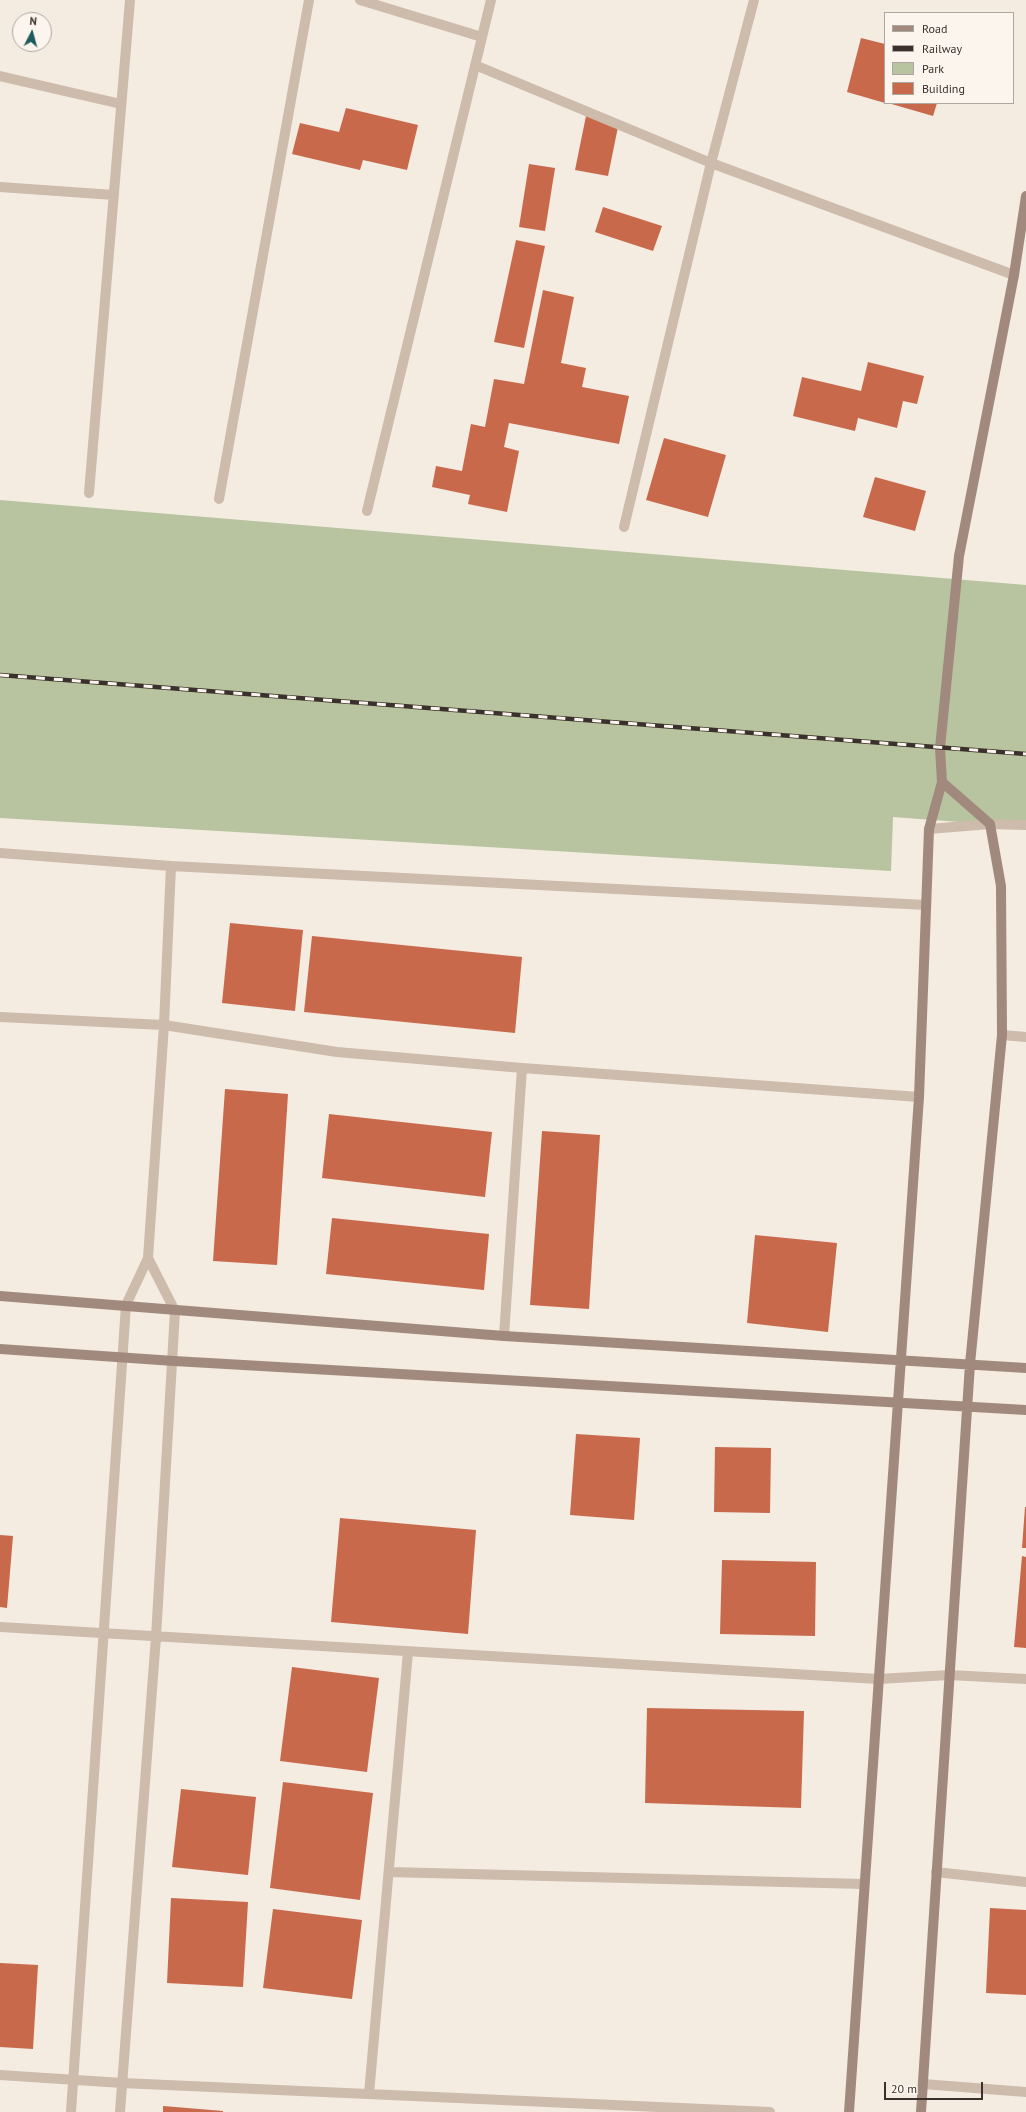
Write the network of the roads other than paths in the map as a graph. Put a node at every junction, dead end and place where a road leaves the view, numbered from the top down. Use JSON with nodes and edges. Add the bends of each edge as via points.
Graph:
{"nodes":[{"id":1,"x":130,"y":0,"type":"edge"},
{"id":2,"x":309,"y":0,"type":"edge"},
{"id":3,"x":360,"y":0,"type":"edge"},
{"id":4,"x":491,"y":0,"type":"edge"},
{"id":5,"x":754,"y":0,"type":"edge"},
{"id":6,"x":482,"y":37,"type":"junction"},
{"id":7,"x":475,"y":65,"type":"junction"},
{"id":8,"x":0,"y":76,"type":"edge"},
{"id":9,"x":122,"y":104,"type":"junction"},
{"id":10,"x":711,"y":163,"type":"junction"},
{"id":11,"x":0,"y":188,"type":"edge"},
{"id":12,"x":114,"y":195,"type":"junction"},
{"id":13,"x":1026,"y":196,"type":"edge"},
{"id":14,"x":1014,"y":275,"type":"junction"},
{"id":15,"x":89,"y":492,"type":"dead end"},
{"id":16,"x":220,"y":498,"type":"dead end"},
{"id":17,"x":367,"y":511,"type":"dead end"},
{"id":18,"x":624,"y":527,"type":"dead end"},
{"id":19,"x":942,"y":782,"type":"junction"},
{"id":20,"x":990,"y":824,"type":"junction"},
{"id":21,"x":1026,"y":825,"type":"edge"},
{"id":22,"x":928,"y":829,"type":"junction"},
{"id":23,"x":0,"y":853,"type":"edge"},
{"id":24,"x":171,"y":866,"type":"junction"},
{"id":25,"x":926,"y":905,"type":"junction"},
{"id":26,"x":0,"y":1017,"type":"edge"},
{"id":27,"x":164,"y":1026,"type":"junction"},
{"id":28,"x":1002,"y":1035,"type":"junction"},
{"id":29,"x":1026,"y":1037,"type":"edge"},
{"id":30,"x":522,"y":1068,"type":"junction"},
{"id":31,"x":919,"y":1096,"type":"junction"},
{"id":32,"x":148,"y":1258,"type":"junction"},
{"id":33,"x":0,"y":1296,"type":"edge"},
{"id":34,"x":126,"y":1306,"type":"junction"},
{"id":35,"x":175,"y":1311,"type":"junction"},
{"id":36,"x":504,"y":1336,"type":"junction"},
{"id":37,"x":0,"y":1349,"type":"edge"},
{"id":38,"x":123,"y":1357,"type":"junction"},
{"id":39,"x":900,"y":1360,"type":"junction"},
{"id":40,"x":174,"y":1361,"type":"junction"},
{"id":41,"x":970,"y":1364,"type":"junction"},
{"id":42,"x":1026,"y":1368,"type":"edge"},
{"id":43,"x":897,"y":1402,"type":"junction"},
{"id":44,"x":967,"y":1406,"type":"junction"},
{"id":45,"x":1026,"y":1410,"type":"edge"},
{"id":46,"x":0,"y":1627,"type":"edge"},
{"id":47,"x":105,"y":1633,"type":"junction"},
{"id":48,"x":156,"y":1637,"type":"junction"},
{"id":49,"x":408,"y":1652,"type":"junction"},
{"id":50,"x":950,"y":1675,"type":"junction"},
{"id":51,"x":878,"y":1679,"type":"junction"},
{"id":52,"x":1026,"y":1679,"type":"edge"},
{"id":53,"x":388,"y":1872,"type":"junction"},
{"id":54,"x":936,"y":1872,"type":"junction"},
{"id":55,"x":1026,"y":1882,"type":"edge"},
{"id":56,"x":864,"y":1884,"type":"junction"},
{"id":57,"x":0,"y":2075,"type":"edge"},
{"id":58,"x":73,"y":2080,"type":"junction"},
{"id":59,"x":122,"y":2083,"type":"junction"},
{"id":60,"x":923,"y":2084,"type":"junction"},
{"id":61,"x":1026,"y":2092,"type":"edge"},
{"id":62,"x":369,"y":2094,"type":"junction"},
{"id":63,"x":71,"y":2112,"type":"edge"},
{"id":64,"x":120,"y":2112,"type":"edge"},
{"id":65,"x":770,"y":2112,"type":"edge"},
{"id":66,"x":849,"y":2112,"type":"edge"},
{"id":67,"x":921,"y":2112,"type":"edge"}],
"edges":[{"from":1,"to":9,"type":"street"},
{"from":2,"to":16,"type":"street"},
{"from":3,"to":6,"type":"street"},
{"from":4,"to":6,"type":"street"},
{"from":5,"to":10,"type":"street"},
{"from":6,"to":7,"type":"street"},
{"from":7,"to":10,"type":"street"},
{"from":7,"to":17,"type":"street"},
{"from":8,"to":9,"type":"street"},
{"from":9,"to":12,"type":"street"},
{"from":10,"to":14,"type":"street"},
{"from":10,"to":18,"type":"street"},
{"from":11,"to":12,"type":"street"},
{"from":12,"to":15,"type":"street"},
{"from":13,"to":14,"type":"main road"},
{"from":14,"to":19,"type":"main road","via":[[959,556],[940,748]]},
{"from":19,"to":20,"type":"main road"},
{"from":19,"to":22,"type":"main road"},
{"from":20,"to":21,"type":"street"},
{"from":20,"to":22,"type":"street"},
{"from":20,"to":28,"type":"main road","via":[[1001,886]]},
{"from":22,"to":25,"type":"main road"},
{"from":23,"to":24,"type":"street"},
{"from":24,"to":25,"type":"street"},
{"from":24,"to":27,"type":"street"},
{"from":25,"to":31,"type":"main road"},
{"from":26,"to":27,"type":"street"},
{"from":27,"to":30,"type":"street","via":[[337,1052]]},
{"from":27,"to":32,"type":"street"},
{"from":28,"to":29,"type":"street"},
{"from":28,"to":41,"type":"main road"},
{"from":30,"to":31,"type":"street"},
{"from":30,"to":36,"type":"street"},
{"from":31,"to":39,"type":"main road"},
{"from":32,"to":34,"type":"street"},
{"from":32,"to":35,"type":"street"},
{"from":33,"to":34,"type":"main road"},
{"from":34,"to":35,"type":"main road"},
{"from":34,"to":38,"type":"street"},
{"from":35,"to":36,"type":"main road"},
{"from":35,"to":40,"type":"street"},
{"from":36,"to":39,"type":"main road"},
{"from":37,"to":38,"type":"main road"},
{"from":38,"to":40,"type":"main road"},
{"from":38,"to":47,"type":"street"},
{"from":39,"to":41,"type":"main road"},
{"from":39,"to":43,"type":"main road"},
{"from":40,"to":43,"type":"main road"},
{"from":40,"to":48,"type":"street"},
{"from":41,"to":42,"type":"main road"},
{"from":41,"to":44,"type":"main road"},
{"from":43,"to":44,"type":"main road"},
{"from":43,"to":51,"type":"main road"},
{"from":44,"to":45,"type":"main road"},
{"from":44,"to":50,"type":"main road"},
{"from":46,"to":47,"type":"street"},
{"from":47,"to":48,"type":"street"},
{"from":47,"to":58,"type":"street"},
{"from":48,"to":49,"type":"street"},
{"from":48,"to":59,"type":"street"},
{"from":49,"to":51,"type":"street"},
{"from":49,"to":53,"type":"street"},
{"from":50,"to":51,"type":"street"},
{"from":50,"to":52,"type":"street"},
{"from":50,"to":54,"type":"main road"},
{"from":51,"to":56,"type":"main road"},
{"from":53,"to":56,"type":"street"},
{"from":53,"to":62,"type":"street"},
{"from":54,"to":55,"type":"street"},
{"from":54,"to":60,"type":"main road"},
{"from":56,"to":66,"type":"main road"},
{"from":57,"to":58,"type":"street"},
{"from":58,"to":59,"type":"street"},
{"from":58,"to":63,"type":"street"},
{"from":59,"to":62,"type":"street"},
{"from":59,"to":64,"type":"street"},
{"from":60,"to":61,"type":"street"},
{"from":60,"to":67,"type":"main road"},
{"from":62,"to":65,"type":"street"}]}
